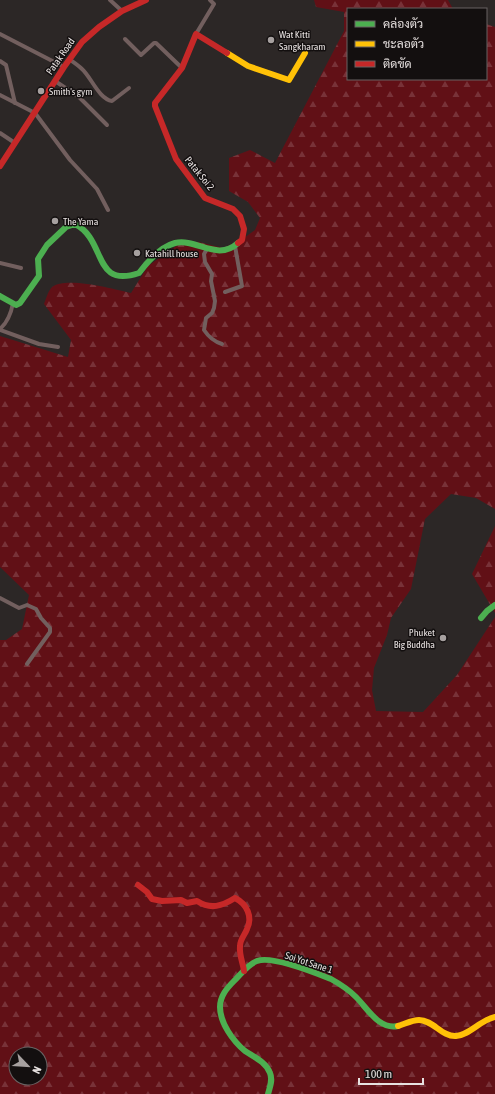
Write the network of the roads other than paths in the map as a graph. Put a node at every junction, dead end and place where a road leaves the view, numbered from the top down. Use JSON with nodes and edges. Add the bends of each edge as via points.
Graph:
{"nodes":[{"id":1,"x":110,"y":0,"type":"edge"},
{"id":2,"x":146,"y":0,"type":"edge"},
{"id":3,"x":210,"y":0,"type":"edge"},
{"id":4,"x":122,"y":11,"type":"junction"},
{"id":5,"x":0,"y":34,"type":"edge"},
{"id":6,"x":196,"y":34,"type":"junction"},
{"id":7,"x":125,"y":39,"type":"dead end"},
{"id":8,"x":305,"y":53,"type":"dead end"},
{"id":9,"x":69,"y":59,"type":"junction"},
{"id":10,"x":0,"y":62,"type":"edge"},
{"id":11,"x":64,"y":67,"type":"junction"},
{"id":12,"x":182,"y":68,"type":"junction"},
{"id":13,"x":55,"y":81,"type":"junction"},
{"id":14,"x":129,"y":88,"type":"dead end"},
{"id":15,"x":0,"y":95,"type":"edge"},
{"id":16,"x":15,"y":103,"type":"junction"},
{"id":17,"x":35,"y":113,"type":"junction"},
{"id":18,"x":107,"y":125,"type":"dead end"},
{"id":19,"x":0,"y":134,"type":"edge"},
{"id":20,"x":15,"y":143,"type":"junction"},
{"id":21,"x":0,"y":166,"type":"edge"},
{"id":22,"x":108,"y":210,"type":"dead end"},
{"id":23,"x":235,"y":246,"type":"junction"},
{"id":24,"x":207,"y":249,"type":"junction"},
{"id":25,"x":0,"y":263,"type":"edge"},
{"id":26,"x":21,"y":268,"type":"dead end"},
{"id":27,"x":225,"y":292,"type":"dead end"},
{"id":28,"x":0,"y":296,"type":"edge"},
{"id":29,"x":12,"y":304,"type":"junction"},
{"id":30,"x":0,"y":330,"type":"edge"},
{"id":31,"x":222,"y":344,"type":"dead end"},
{"id":32,"x":58,"y":347,"type":"dead end"},
{"id":33,"x":0,"y":598,"type":"edge"},
{"id":34,"x":495,"y":605,"type":"edge"},
{"id":35,"x":481,"y":618,"type":"dead end"},
{"id":36,"x":27,"y":664,"type":"dead end"},
{"id":37,"x":138,"y":885,"type":"dead end"},
{"id":38,"x":244,"y":971,"type":"junction"},
{"id":39,"x":495,"y":1017,"type":"edge"},
{"id":40,"x":268,"y":1094,"type":"edge"}],
"edges":[{"from":1,"to":4,"type":"street"},
{"from":2,"to":4,"type":"street","name":"Patak Road"},
{"from":3,"to":6,"type":"street","via":[[214,4]]},
{"from":4,"to":9,"type":"street","name":"Patak Road","via":[[82,42]]},
{"from":5,"to":11,"type":"street"},
{"from":6,"to":8,"type":"street","via":[[248,66],[289,80]]},
{"from":6,"to":12,"type":"street","name":"Patak Soi 2"},
{"from":7,"to":12,"type":"street","via":[[141,55],[156,43]]},
{"from":9,"to":11,"type":"street","name":"Patak Road"},
{"from":9,"to":14,"type":"street","via":[[82,69],[103,97],[109,101]]},
{"from":10,"to":16,"type":"street","via":[[6,65]]},
{"from":11,"to":13,"type":"street","name":"Patak Road"},
{"from":12,"to":23,"type":"street","name":"Patak Soi 2","via":[[157,99],[155,106],[182,169],[205,198],[233,209],[240,216],[244,228],[242,240]]},
{"from":13,"to":17,"type":"street","name":"Patak Road"},
{"from":13,"to":18,"type":"street","via":[[79,97]]},
{"from":15,"to":16,"type":"street"},
{"from":16,"to":17,"type":"street"},
{"from":17,"to":20,"type":"street","name":"Patak Road"},
{"from":17,"to":22,"type":"street","via":[[70,160],[97,188]]},
{"from":19,"to":20,"type":"street"},
{"from":20,"to":21,"type":"street","name":"Patak Road"},
{"from":23,"to":24,"type":"street","via":[[221,251]]},
{"from":23,"to":27,"type":"street","via":[[242,286]]},
{"from":24,"to":29,"type":"street","via":[[176,243],[165,247],[139,273],[120,277],[107,270],[83,228],[75,224],[66,226],[47,245],[38,259],[39,276],[33,286],[20,303]]},
{"from":24,"to":31,"type":"street","via":[[204,254],[205,262],[212,274],[215,301],[212,313],[206,318],[204,330]]},
{"from":25,"to":26,"type":"street"},
{"from":28,"to":29,"type":"street"},
{"from":29,"to":30,"type":"street","via":[[11,314]]},
{"from":30,"to":32,"type":"street","via":[[39,344]]},
{"from":33,"to":36,"type":"street","via":[[19,608],[27,605],[36,609],[50,628],[50,632]]},
{"from":34,"to":35,"type":"street"},
{"from":37,"to":38,"type":"street","via":[[152,899],[162,901],[181,900],[217,906],[239,899],[246,908],[249,918],[247,931],[242,935],[239,944]]},
{"from":38,"to":39,"type":"street","name":"Soi Yot Sane 1","via":[[252,963],[268,960],[316,974],[336,982],[388,1026],[425,1021],[456,1036],[466,1033],[485,1019]]},
{"from":38,"to":40,"type":"street","name":"Soi Yot Sane 1","via":[[224,994],[220,1008],[230,1033],[269,1071],[271,1078]]}]}
